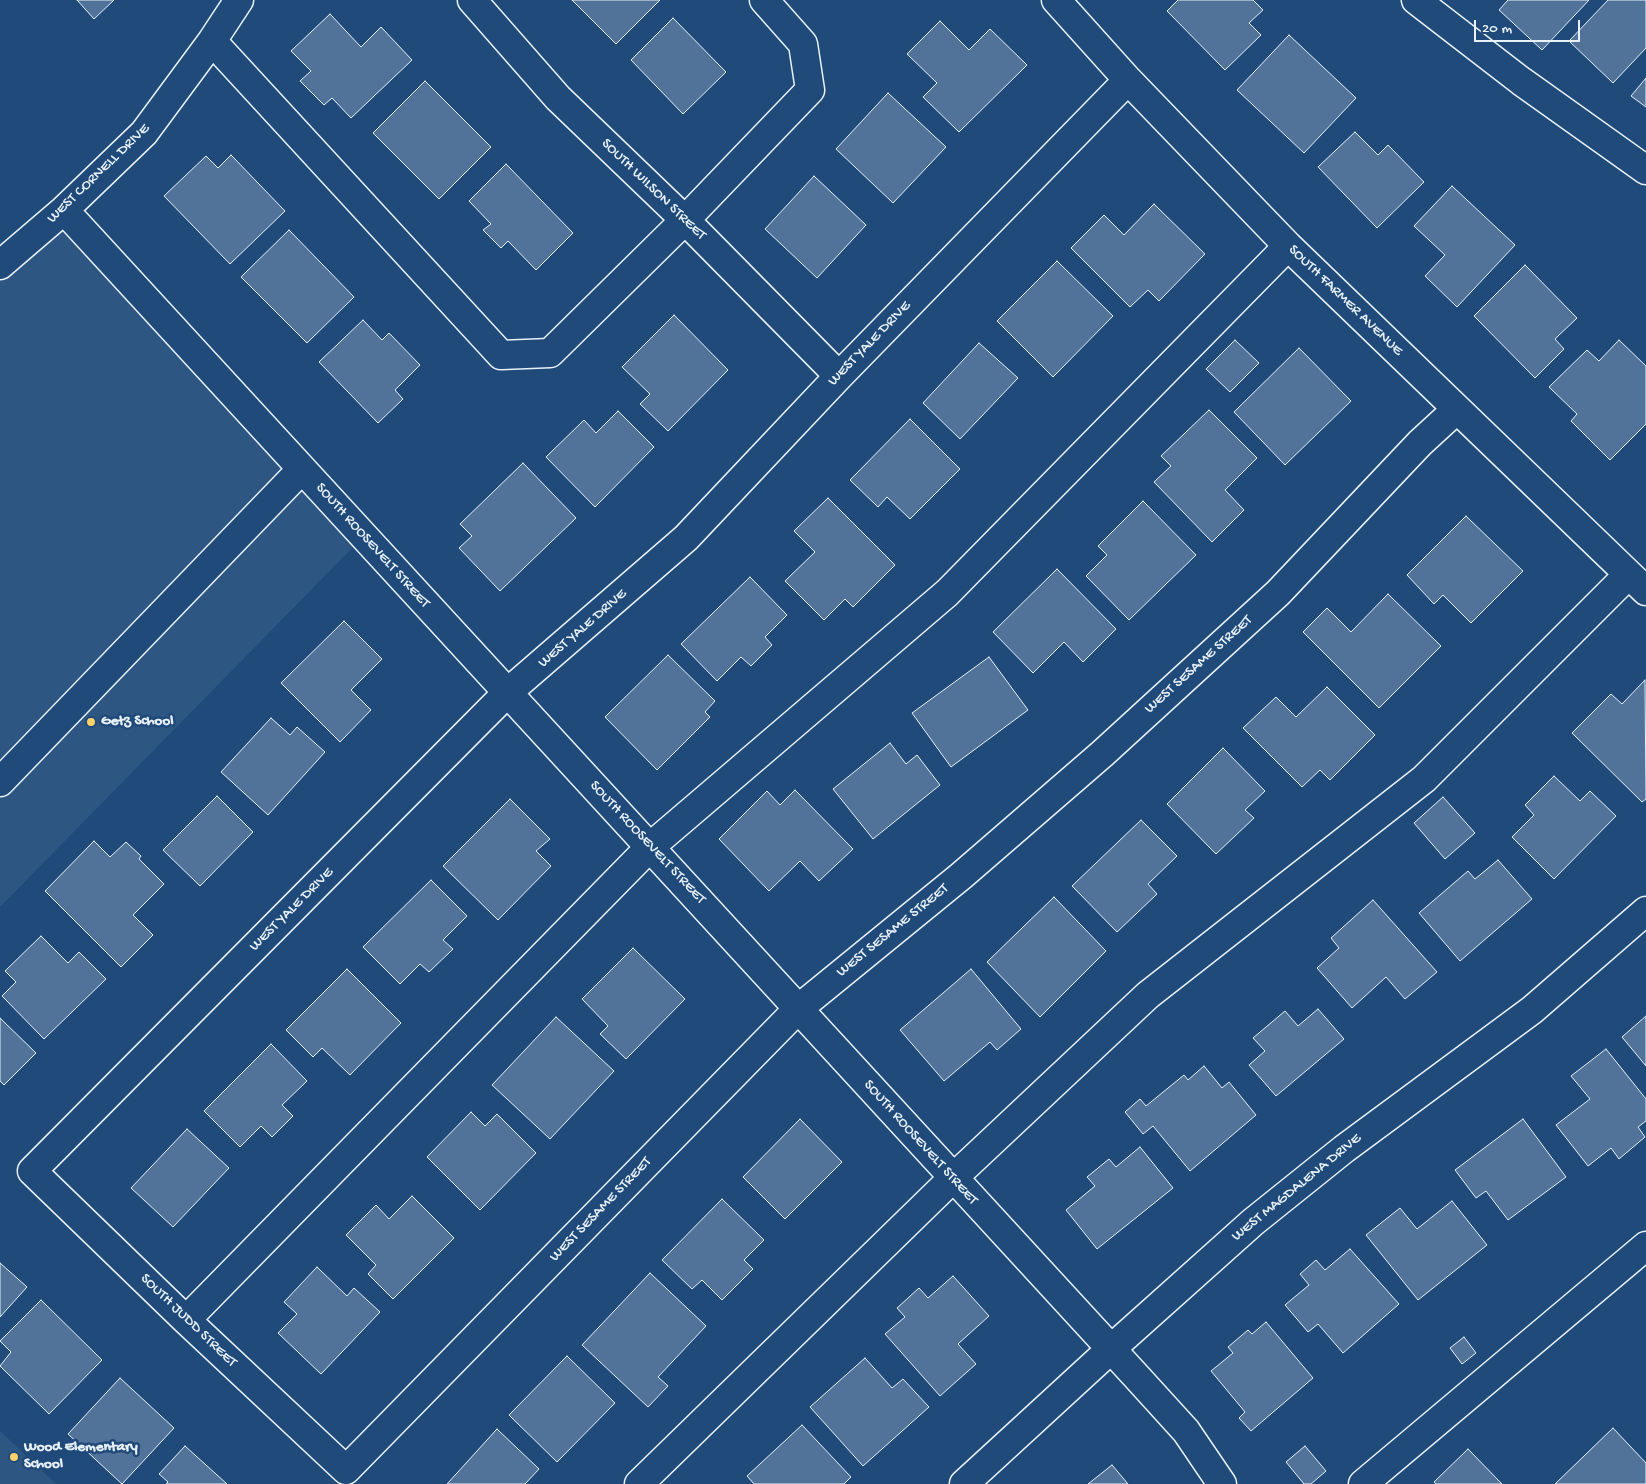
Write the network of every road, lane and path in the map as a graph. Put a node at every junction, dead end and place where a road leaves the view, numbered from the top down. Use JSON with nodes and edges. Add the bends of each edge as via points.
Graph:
{"nodes":[{"id":1,"x":239,"y":0,"type":"edge"},
{"id":2,"x":472,"y":0,"type":"edge"},
{"id":3,"x":764,"y":0,"type":"edge"},
{"id":4,"x":1056,"y":0,"type":"edge"},
{"id":5,"x":1416,"y":0,"type":"edge"},
{"id":6,"x":212,"y":41,"type":"junction"},
{"id":7,"x":1128,"y":80,"type":"junction"},
{"id":8,"x":1646,"y":170,"type":"edge"},
{"id":9,"x":64,"y":210,"type":"junction"},
{"id":10,"x":685,"y":220,"type":"junction"},
{"id":11,"x":1288,"y":246,"type":"junction"},
{"id":12,"x":0,"y":265,"type":"edge"},
{"id":13,"x":839,"y":376,"type":"junction"},
{"id":14,"x":1457,"y":410,"type":"junction"},
{"id":15,"x":302,"y":469,"type":"junction"},
{"id":16,"x":1637,"y":583,"type":"edge"},
{"id":17,"x":507,"y":693,"type":"junction"},
{"id":18,"x":0,"y":782,"type":"edge"},
{"id":19,"x":650,"y":847,"type":"junction"},
{"id":20,"x":1646,"y":911,"type":"edge"},
{"id":21,"x":798,"y":1009,"type":"junction"},
{"id":22,"x":32,"y":1171,"type":"joint"},
{"id":23,"x":952,"y":1179,"type":"junction"},
{"id":24,"x":1646,"y":1246,"type":"edge"},
{"id":25,"x":186,"y":1320,"type":"junction"},
{"id":26,"x":1110,"y":1349,"type":"junction"},
{"id":27,"x":346,"y":1470,"type":"joint"},
{"id":28,"x":639,"y":1484,"type":"edge"},
{"id":29,"x":964,"y":1484,"type":"edge"},
{"id":30,"x":1222,"y":1484,"type":"edge"},
{"id":31,"x":1363,"y":1484,"type":"edge"}],
"edges":[{"from":1,"to":6,"type":"street","name":"WEST CORNELL DRIVE"},
{"from":2,"to":10,"type":"street","name":"SOUTH WILSON STREET","via":[[558,98]]},
{"from":3,"to":10,"type":"street","via":[[803,44],[810,90]]},
{"from":4,"to":7,"type":"street","name":"SOUTH FARMER AVENUE"},
{"from":5,"to":8,"type":"street","via":[[1521,82]]},
{"from":6,"to":9,"type":"street","name":"WEST CORNELL DRIVE","via":[[144,133]]},
{"from":6,"to":10,"type":"street","via":[[501,355],[550,353]]},
{"from":7,"to":11,"type":"street","name":"SOUTH FARMER AVENUE"},
{"from":7,"to":13,"type":"street","name":"WEST YALE DRIVE"},
{"from":9,"to":12,"type":"street","name":"WEST CORNELL DRIVE"},
{"from":9,"to":15,"type":"street","name":"SOUTH ROOSEVELT STREET"},
{"from":10,"to":13,"type":"street","name":"SOUTH WILSON STREET"},
{"from":11,"to":14,"type":"street","name":"SOUTH FARMER AVENUE"},
{"from":11,"to":19,"type":"street","via":[[947,593]]},
{"from":13,"to":17,"type":"street","name":"WEST YALE DRIVE","via":[[686,538]]},
{"from":14,"to":16,"type":"street","name":"SOUTH FARMER AVENUE"},
{"from":14,"to":21,"type":"street","name":"WEST SESAME STREET","via":[[1420,443],[1278,593],[1109,747],[961,876]]},
{"from":15,"to":17,"type":"street","name":"SOUTH ROOSEVELT STREET"},
{"from":15,"to":18,"type":"street"},
{"from":16,"to":23,"type":"street","via":[[1424,779],[1148,995]]},
{"from":17,"to":19,"type":"street","name":"SOUTH ROOSEVELT STREET"},
{"from":17,"to":22,"type":"street","name":"WEST YALE DRIVE"},
{"from":19,"to":21,"type":"street","name":"SOUTH ROOSEVELT STREET"},
{"from":19,"to":25,"type":"street"},
{"from":20,"to":26,"type":"street","name":"WEST MAGDALENA DRIVE","via":[[1532,1010],[1344,1149],[1253,1222]]},
{"from":21,"to":23,"type":"street","name":"SOUTH ROOSEVELT STREET"},
{"from":21,"to":27,"type":"street","name":"WEST SESAME STREET"},
{"from":22,"to":25,"type":"street","name":"SOUTH JUDD STREET"},
{"from":23,"to":26,"type":"street","name":"SOUTH ROOSEVELT STREET"},
{"from":23,"to":28,"type":"street"},
{"from":24,"to":31,"type":"street"},
{"from":25,"to":27,"type":"street","name":"SOUTH JUDD STREET"},
{"from":26,"to":29,"type":"street","name":"WEST MAGDALENA DRIVE"},
{"from":26,"to":30,"type":"street","name":"SOUTH ROOSEVELT STREET","via":[[1186,1431]]}]}
